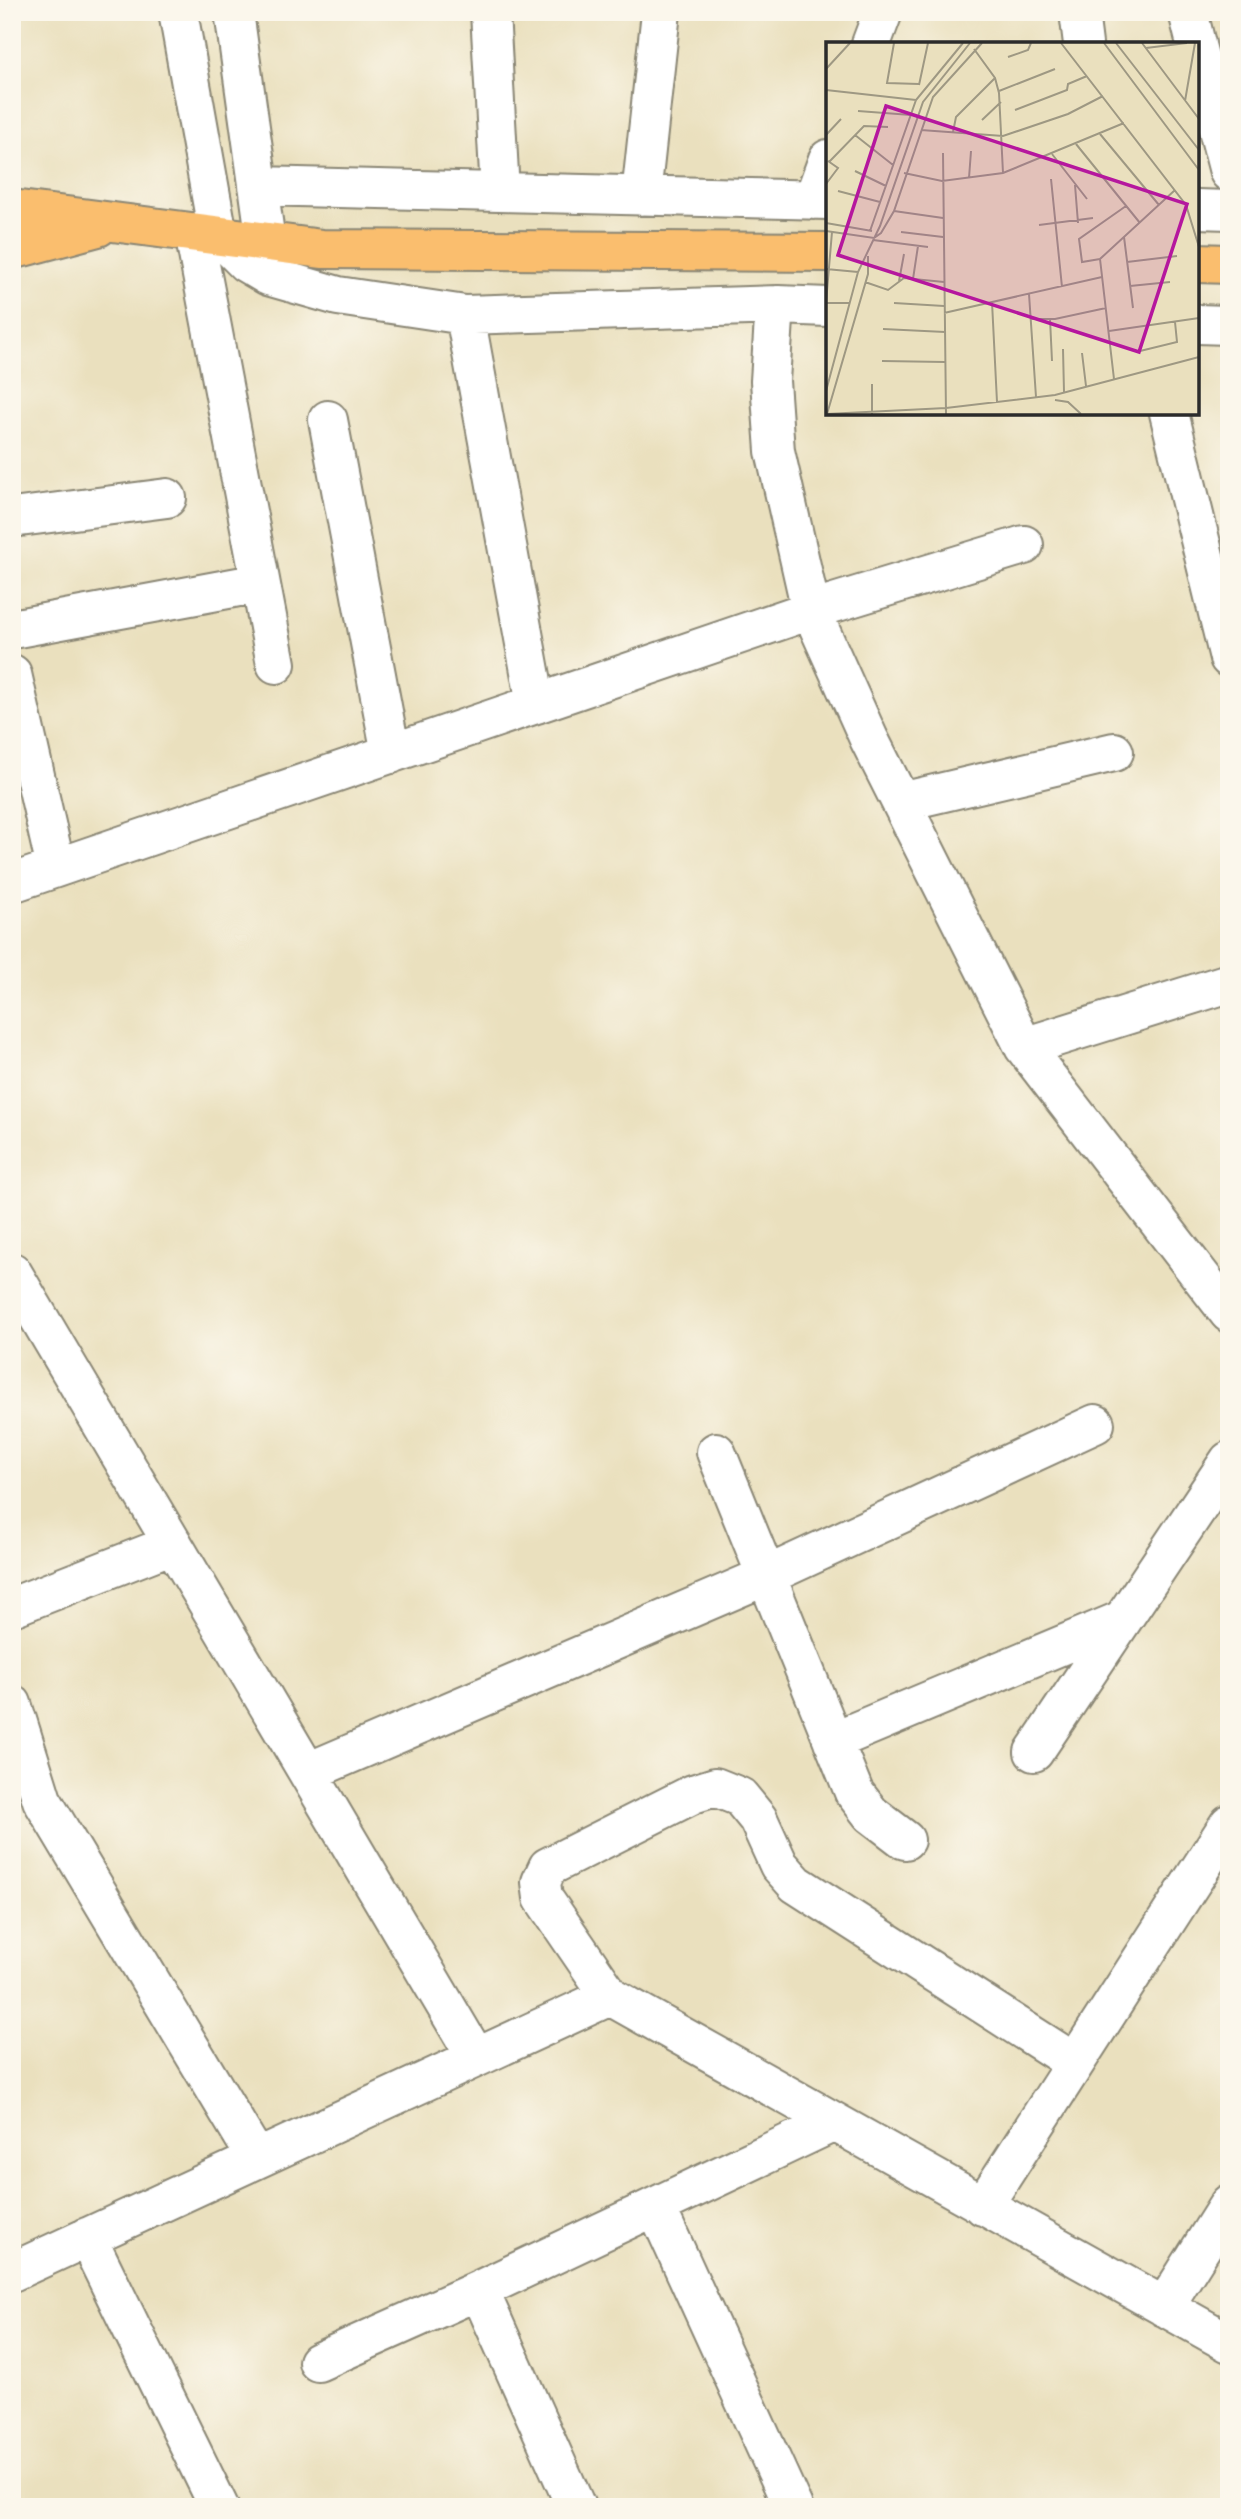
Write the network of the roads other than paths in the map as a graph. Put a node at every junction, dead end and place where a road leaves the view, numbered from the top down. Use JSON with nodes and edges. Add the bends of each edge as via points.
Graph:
{"nodes":[{"id":1,"x":178,"y":12,"type":"edge"},
{"id":2,"x":234,"y":12,"type":"edge"},
{"id":3,"x":490,"y":12,"type":"edge"},
{"id":4,"x":661,"y":12,"type":"edge"},
{"id":5,"x":883,"y":12,"type":"edge"},
{"id":6,"x":1079,"y":12,"type":"edge"},
{"id":7,"x":1188,"y":12,"type":"edge"},
{"id":8,"x":872,"y":42,"type":"edge"},
{"id":9,"x":1083,"y":42,"type":"edge"},
{"id":10,"x":1196,"y":42,"type":"edge"},
{"id":11,"x":1199,"y":54,"type":"edge"},
{"id":12,"x":826,"y":169,"type":"edge"},
{"id":13,"x":1229,"y":172,"type":"edge"},
{"id":14,"x":258,"y":187,"type":"junction"},
{"id":15,"x":500,"y":192,"type":"junction"},
{"id":16,"x":641,"y":195,"type":"junction"},
{"id":17,"x":820,"y":200,"type":"edge"},
{"id":18,"x":12,"y":209,"type":"edge"},
{"id":19,"x":1199,"y":209,"type":"edge"},
{"id":20,"x":1229,"y":210,"type":"edge"},
{"id":21,"x":113,"y":223,"type":"junction"},
{"id":22,"x":206,"y":234,"type":"junction"},
{"id":23,"x":266,"y":242,"type":"junction"},
{"id":24,"x":12,"y":250,"type":"edge"},
{"id":25,"x":826,"y":252,"type":"edge"},
{"id":26,"x":1199,"y":263,"type":"edge"},
{"id":27,"x":1229,"y":264,"type":"edge"},
{"id":28,"x":778,"y":305,"type":"junction"},
{"id":29,"x":826,"y":307,"type":"edge"},
{"id":30,"x":465,"y":315,"type":"junction"},
{"id":31,"x":1199,"y":324,"type":"edge"},
{"id":32,"x":1229,"y":325,"type":"edge"},
{"id":33,"x":1170,"y":415,"type":"edge"},
{"id":34,"x":328,"y":420,"type":"dead end"},
{"id":35,"x":167,"y":498,"type":"dead end"},
{"id":36,"x":12,"y":517,"type":"edge"},
{"id":37,"x":1024,"y":545,"type":"dead end"},
{"id":38,"x":1219,"y":572,"type":"edge"},
{"id":39,"x":260,"y":583,"type":"junction"},
{"id":40,"x":811,"y":610,"type":"junction"},
{"id":41,"x":12,"y":629,"type":"edge"},
{"id":42,"x":1229,"y":658,"type":"edge"},
{"id":43,"x":276,"y":664,"type":"dead end"},
{"id":44,"x":12,"y":674,"type":"edge"},
{"id":45,"x":536,"y":704,"type":"junction"},
{"id":46,"x":1114,"y":752,"type":"dead end"},
{"id":47,"x":391,"y":754,"type":"junction"},
{"id":48,"x":901,"y":802,"type":"junction"},
{"id":49,"x":56,"y":869,"type":"junction"},
{"id":50,"x":12,"y":883,"type":"edge"},
{"id":51,"x":1229,"y":983,"type":"edge"},
{"id":52,"x":1024,"y":1047,"type":"junction"},
{"id":53,"x":15,"y":1282,"type":"edge"},
{"id":54,"x":1229,"y":1313,"type":"edge"},
{"id":55,"x":1095,"y":1424,"type":"dead end"},
{"id":56,"x":716,"y":1452,"type":"dead end"},
{"id":57,"x":1229,"y":1461,"type":"edge"},
{"id":58,"x":173,"y":1544,"type":"junction"},
{"id":59,"x":766,"y":1576,"type":"junction"},
{"id":60,"x":12,"y":1607,"type":"edge"},
{"id":61,"x":1122,"y":1620,"type":"junction"},
{"id":62,"x":12,"y":1704,"type":"edge"},
{"id":63,"x":833,"y":1741,"type":"junction"},
{"id":64,"x":1034,"y":1752,"type":"dead end"},
{"id":65,"x":21,"y":1766,"type":"edge"},
{"id":66,"x":308,"y":1772,"type":"junction"},
{"id":67,"x":1229,"y":1824,"type":"edge"},
{"id":68,"x":905,"y":1840,"type":"dead end"},
{"id":69,"x":610,"y":1996,"type":"junction"},
{"id":70,"x":477,"y":2057,"type":"junction"},
{"id":71,"x":1075,"y":2063,"type":"junction"},
{"id":72,"x":834,"y":2122,"type":"junction"},
{"id":73,"x":257,"y":2159,"type":"junction"},
{"id":74,"x":1229,"y":2204,"type":"edge"},
{"id":75,"x":983,"y":2206,"type":"junction"},
{"id":76,"x":656,"y":2207,"type":"junction"},
{"id":77,"x":88,"y":2237,"type":"junction"},
{"id":78,"x":12,"y":2272,"type":"edge"},
{"id":79,"x":479,"y":2290,"type":"junction"},
{"id":80,"x":1164,"y":2306,"type":"junction"},
{"id":81,"x":1229,"y":2343,"type":"edge"},
{"id":82,"x":318,"y":2362,"type":"dead end"},
{"id":83,"x":219,"y":2507,"type":"edge"},
{"id":84,"x":576,"y":2507,"type":"edge"},
{"id":85,"x":793,"y":2507,"type":"edge"}],
"edges":[{"from":1,"to":22,"type":"street"},
{"from":2,"to":14,"type":"street"},
{"from":3,"to":15,"type":"street"},
{"from":4,"to":16,"type":"street"},
{"from":5,"to":8,"type":"street"},
{"from":6,"to":9,"type":"street"},
{"from":7,"to":10,"type":"street"},
{"from":11,"to":13,"type":"street"},
{"from":12,"to":17,"type":"street"},
{"from":14,"to":15,"type":"street"},
{"from":14,"to":23,"type":"street"},
{"from":15,"to":16,"type":"street"},
{"from":16,"to":17,"type":"street"},
{"from":18,"to":21,"type":"main road"},
{"from":19,"to":20,"type":"street"},
{"from":21,"to":22,"type":"main road"},
{"from":21,"to":24,"type":"main road"},
{"from":22,"to":23,"type":"main road"},
{"from":22,"to":30,"type":"street","via":[[268,276],[338,296]]},
{"from":22,"to":39,"type":"street"},
{"from":23,"to":25,"type":"main road","via":[[349,249]]},
{"from":26,"to":27,"type":"main road"},
{"from":28,"to":29,"type":"street"},
{"from":28,"to":30,"type":"street"},
{"from":28,"to":40,"type":"street","via":[[770,381],[775,451]]},
{"from":30,"to":45,"type":"street"},
{"from":31,"to":32,"type":"street"},
{"from":33,"to":38,"type":"street"},
{"from":34,"to":47,"type":"street"},
{"from":35,"to":36,"type":"street"},
{"from":37,"to":40,"type":"street"},
{"from":38,"to":42,"type":"street"},
{"from":39,"to":41,"type":"street"},
{"from":39,"to":43,"type":"street"},
{"from":40,"to":45,"type":"street"},
{"from":40,"to":48,"type":"street"},
{"from":44,"to":49,"type":"street"},
{"from":45,"to":47,"type":"street"},
{"from":46,"to":48,"type":"street"},
{"from":47,"to":49,"type":"street"},
{"from":48,"to":52,"type":"street"},
{"from":49,"to":50,"type":"street"},
{"from":51,"to":52,"type":"street"},
{"from":52,"to":54,"type":"street"},
{"from":53,"to":58,"type":"street"},
{"from":55,"to":59,"type":"street"},
{"from":56,"to":59,"type":"street"},
{"from":57,"to":61,"type":"street"},
{"from":58,"to":60,"type":"street"},
{"from":58,"to":66,"type":"street"},
{"from":59,"to":63,"type":"street"},
{"from":59,"to":66,"type":"street"},
{"from":61,"to":63,"type":"street"},
{"from":61,"to":64,"type":"street"},
{"from":62,"to":65,"type":"street"},
{"from":63,"to":68,"type":"street","via":[[854,1792],[871,1814]]},
{"from":65,"to":73,"type":"street"},
{"from":66,"to":70,"type":"street"},
{"from":67,"to":71,"type":"street"},
{"from":69,"to":70,"type":"street"},
{"from":69,"to":71,"type":"street","via":[[543,1898],[541,1882],[548,1867],[715,1787],[740,1797],[758,1819],[779,1865],[796,1884]]},
{"from":69,"to":72,"type":"street"},
{"from":70,"to":73,"type":"street"},
{"from":71,"to":75,"type":"street"},
{"from":72,"to":75,"type":"street"},
{"from":72,"to":76,"type":"street"},
{"from":73,"to":77,"type":"street"},
{"from":74,"to":80,"type":"street"},
{"from":75,"to":80,"type":"street"},
{"from":76,"to":79,"type":"street"},
{"from":76,"to":85,"type":"street"},
{"from":77,"to":78,"type":"street"},
{"from":77,"to":83,"type":"street"},
{"from":79,"to":82,"type":"street"},
{"from":79,"to":84,"type":"street"},
{"from":80,"to":81,"type":"street"}]}
